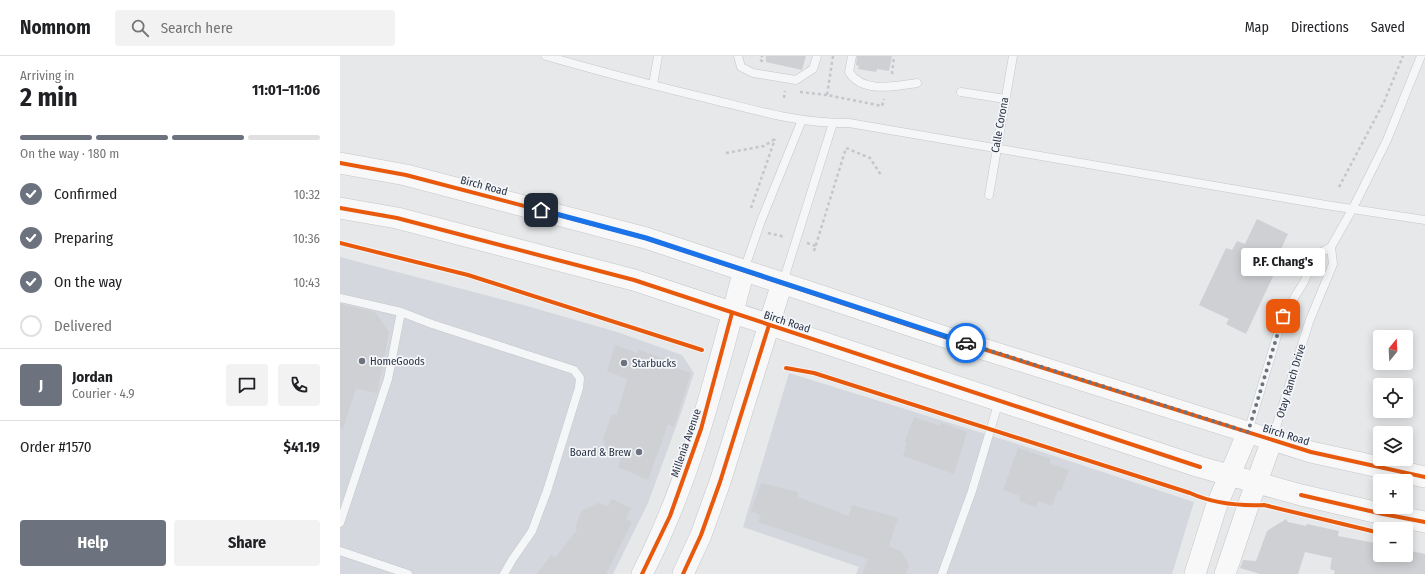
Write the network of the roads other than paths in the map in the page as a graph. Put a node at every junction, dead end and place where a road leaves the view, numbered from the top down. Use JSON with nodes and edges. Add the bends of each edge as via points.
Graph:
{"nodes":[{"id":1,"x":546,"y":56,"type":"edge"},
{"id":2,"x":658,"y":56,"type":"edge"},
{"id":3,"x":738,"y":56,"type":"edge"},
{"id":4,"x":817,"y":56,"type":"edge"},
{"id":5,"x":852,"y":56,"type":"edge"},
{"id":6,"x":1013,"y":56,"type":"edge"},
{"id":7,"x":1421,"y":56,"type":"edge"},
{"id":8,"x":918,"y":83,"type":"dead end"},
{"id":9,"x":653,"y":85,"type":"junction"},
{"id":10,"x":961,"y":92,"type":"dead end"},
{"id":11,"x":1005,"y":98,"type":"junction"},
{"id":12,"x":802,"y":120,"type":"junction"},
{"id":13,"x":833,"y":123,"type":"junction"},
{"id":14,"x":996,"y":148,"type":"junction"},
{"id":15,"x":340,"y":163,"type":"edge"},
{"id":16,"x":989,"y":195,"type":"dead end"},
{"id":17,"x":340,"y":208,"type":"edge"},
{"id":18,"x":1353,"y":208,"type":"junction"},
{"id":19,"x":1425,"y":220,"type":"edge"},
{"id":20,"x":1331,"y":247,"type":"junction"},
{"id":21,"x":744,"y":270,"type":"junction"},
{"id":22,"x":782,"y":283,"type":"junction"},
{"id":23,"x":340,"y":298,"type":"edge"},
{"id":24,"x":401,"y":312,"type":"junction"},
{"id":25,"x":732,"y":313,"type":"junction"},
{"id":26,"x":769,"y":325,"type":"junction"},
{"id":27,"x":999,"y":401,"type":"junction"},
{"id":28,"x":1248,"y":432,"type":"junction"},
{"id":29,"x":1272,"y":440,"type":"junction"},
{"id":30,"x":1229,"y":476,"type":"junction"},
{"id":31,"x":1425,"y":477,"type":"edge"},
{"id":32,"x":1256,"y":483,"type":"junction"},
{"id":33,"x":340,"y":522,"type":"edge"},
{"id":34,"x":1425,"y":522,"type":"edge"},
{"id":35,"x":340,"y":551,"type":"edge"},
{"id":36,"x":512,"y":560,"type":"junction"},
{"id":37,"x":408,"y":574,"type":"edge"},
{"id":38,"x":504,"y":574,"type":"edge"},
{"id":39,"x":510,"y":574,"type":"edge"},
{"id":40,"x":642,"y":574,"type":"edge"},
{"id":41,"x":683,"y":574,"type":"edge"},
{"id":42,"x":942,"y":574,"type":"edge"},
{"id":43,"x":1195,"y":574,"type":"edge"},
{"id":44,"x":1226,"y":574,"type":"edge"}],
"edges":[{"from":1,"to":9,"type":"lane"},
{"from":2,"to":9,"type":"lane"},
{"from":3,"to":4,"type":"lane","via":[[741,67],[753,73],[796,80],[814,69]]},
{"from":5,"to":8,"type":"lane","via":[[849,72],[862,83],[886,87]]},
{"from":6,"to":11,"type":"lane","name":"Calle Corona"},
{"from":7,"to":18,"type":"lane","via":[[1387,140]]},
{"from":9,"to":12,"type":"lane"},
{"from":10,"to":11,"type":"lane"},
{"from":11,"to":14,"type":"lane","name":"Calle Corona"},
{"from":12,"to":13,"type":"lane"},
{"from":12,"to":21,"type":"lane"},
{"from":13,"to":14,"type":"lane","via":[[848,122]]},
{"from":13,"to":22,"type":"lane"},
{"from":14,"to":16,"type":"lane","name":"Calle Corona"},
{"from":14,"to":18,"type":"lane"},
{"from":15,"to":21,"type":"main road","name":"Birch Road","via":[[406,175],[631,234]]},
{"from":17,"to":25,"type":"main road","name":"Birch Road","via":[[396,218],[634,280]]},
{"from":18,"to":19,"type":"lane"},
{"from":18,"to":20,"type":"lane"},
{"from":20,"to":28,"type":"lane","via":[[1316,255],[1304,282],[1283,316]]},
{"from":20,"to":29,"type":"lane","name":"Otay Ranch Drive","via":[[1333,264],[1309,322]]},
{"from":21,"to":22,"type":"main road","name":"Birch Road"},
{"from":21,"to":25,"type":"main road","name":"Millenia Avenue"},
{"from":22,"to":26,"type":"main road"},
{"from":22,"to":28,"type":"main road","name":"Birch Road"},
{"from":23,"to":24,"type":"lane"},
{"from":24,"to":33,"type":"lane","via":[[388,379]]},
{"from":24,"to":36,"type":"lane","via":[[574,370],[580,378],[579,388],[532,531]]},
{"from":25,"to":26,"type":"main road","name":"Birch Road"},
{"from":25,"to":40,"type":"main road","name":"Millenia Avenue","via":[[699,436],[670,516]]},
{"from":26,"to":27,"type":"main road","name":"Birch Road"},
{"from":26,"to":41,"type":"main road","via":[[720,482],[701,535]]},
{"from":27,"to":30,"type":"main road","name":"Birch Road"},
{"from":27,"to":42,"type":"lane","via":[[972,491]]},
{"from":28,"to":29,"type":"main road","name":"Birch Road"},
{"from":28,"to":30,"type":"main road"},
{"from":29,"to":31,"type":"main road","name":"Birch Road","via":[[1316,454]]},
{"from":29,"to":32,"type":"main road"},
{"from":30,"to":32,"type":"main road","name":"Birch Road"},
{"from":30,"to":43,"type":"main road","via":[[1216,507]]},
{"from":32,"to":34,"type":"main road","name":"Birch Road","via":[[1376,513]]},
{"from":32,"to":44,"type":"main road"},
{"from":35,"to":37,"type":"lane"},
{"from":36,"to":38,"type":"lane"},
{"from":36,"to":39,"type":"lane"}]}
